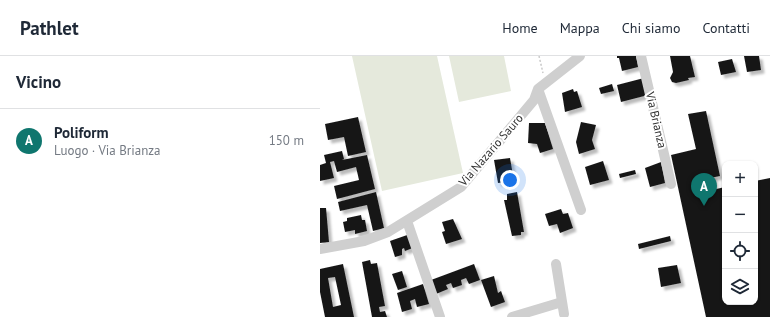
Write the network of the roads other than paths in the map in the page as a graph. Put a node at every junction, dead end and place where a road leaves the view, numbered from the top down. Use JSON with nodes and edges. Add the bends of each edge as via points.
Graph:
{"nodes":[{"id":1,"x":580,"y":56,"type":"edge"},
{"id":2,"x":641,"y":56,"type":"edge"},
{"id":3,"x":542,"y":86,"type":"junction"},
{"id":4,"x":671,"y":184,"type":"dead end"},
{"id":5,"x":581,"y":210,"type":"dead end"},
{"id":6,"x":407,"y":221,"type":"junction"},
{"id":7,"x":320,"y":249,"type":"edge"},
{"id":8,"x":556,"y":264,"type":"dead end"},
{"id":9,"x":562,"y":302,"type":"junction"},
{"id":10,"x":564,"y":314,"type":"dead end"},
{"id":11,"x":440,"y":317,"type":"edge"},
{"id":12,"x":512,"y":317,"type":"edge"}],
"edges":[{"from":1,"to":3,"type":"street","name":"Via Nazario Sauro"},
{"from":2,"to":4,"type":"street","name":"Via Brianza"},
{"from":3,"to":5,"type":"street"},
{"from":3,"to":6,"type":"street","name":"Via Nazario Sauro","via":[[534,100],[461,187]]},
{"from":6,"to":7,"type":"street","name":"Via Nazario Sauro","via":[[364,241]]},
{"from":6,"to":11,"type":"street"},
{"from":8,"to":9,"type":"street"},
{"from":9,"to":10,"type":"street"},
{"from":9,"to":12,"type":"street"}]}
